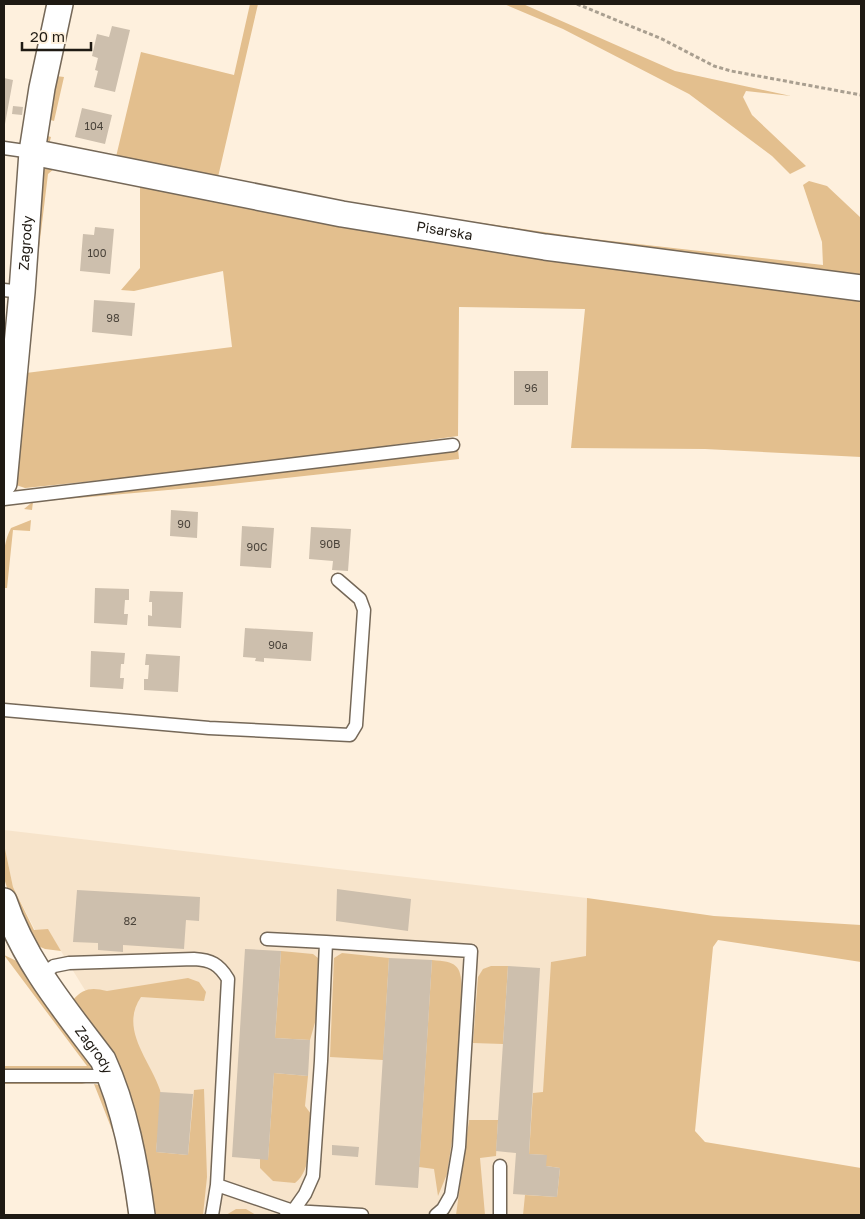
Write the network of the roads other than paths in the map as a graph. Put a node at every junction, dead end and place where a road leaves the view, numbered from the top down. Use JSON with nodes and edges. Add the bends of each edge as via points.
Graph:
{"nodes":[{"id":1,"x":60,"y":4,"type":"edge"},
{"id":2,"x":4,"y":148,"type":"edge"},
{"id":3,"x":32,"y":152,"type":"junction"},
{"id":4,"x":861,"y":288,"type":"edge"},
{"id":5,"x":13,"y":291,"type":"edge"},
{"id":6,"x":452,"y":446,"type":"dead end"},
{"id":7,"x":4,"y":482,"type":"edge"},
{"id":8,"x":4,"y":499,"type":"edge"},
{"id":9,"x":338,"y":580,"type":"dead end"},
{"id":10,"x":4,"y":710,"type":"edge"},
{"id":11,"x":4,"y":901,"type":"edge"},
{"id":12,"x":10,"y":932,"type":"edge"},
{"id":13,"x":267,"y":938,"type":"dead end"},
{"id":14,"x":326,"y":942,"type":"junction"},
{"id":15,"x":41,"y":975,"type":"junction"},
{"id":16,"x":4,"y":1076,"type":"edge"},
{"id":17,"x":110,"y":1076,"type":"junction"},
{"id":18,"x":500,"y":1166,"type":"dead end"},
{"id":19,"x":217,"y":1185,"type":"junction"},
{"id":20,"x":289,"y":1213,"type":"edge"},
{"id":21,"x":142,"y":1215,"type":"edge"},
{"id":22,"x":212,"y":1215,"type":"edge"},
{"id":23,"x":362,"y":1215,"type":"edge"},
{"id":24,"x":436,"y":1215,"type":"edge"},
{"id":25,"x":500,"y":1215,"type":"edge"}],
"edges":[{"from":1,"to":3,"type":"street","name":"Zagrody"},
{"from":2,"to":3,"type":"lane"},
{"from":3,"to":4,"type":"street","name":"Pisarska","via":[[342,214],[516,242]]},
{"from":3,"to":5,"type":"street","name":"Zagrody"},
{"from":5,"to":7,"type":"street","name":"Zagrody"},
{"from":6,"to":8,"type":"lane"},
{"from":9,"to":10,"type":"lane","via":[[360,599],[364,610],[356,725],[350,735],[209,728]]},
{"from":11,"to":12,"type":"street","name":"Zagrody"},
{"from":12,"to":15,"type":"street","name":"Zagrody"},
{"from":13,"to":14,"type":"lane"},
{"from":14,"to":20,"type":"lane","via":[[313,1176],[305,1194]]},
{"from":14,"to":24,"type":"lane","via":[[471,952],[459,1148],[450,1195]]},
{"from":15,"to":17,"type":"street","name":"Zagrody","via":[[103,1060]]},
{"from":15,"to":19,"type":"lane","via":[[54,966],[69,963],[194,959],[209,960],[220,966],[228,979]]},
{"from":16,"to":17,"type":"lane"},
{"from":17,"to":21,"type":"street","name":"Zagrody","via":[[136,1166]]},
{"from":18,"to":25,"type":"lane"},
{"from":19,"to":20,"type":"lane"},
{"from":19,"to":22,"type":"lane"},
{"from":20,"to":23,"type":"lane"}]}
